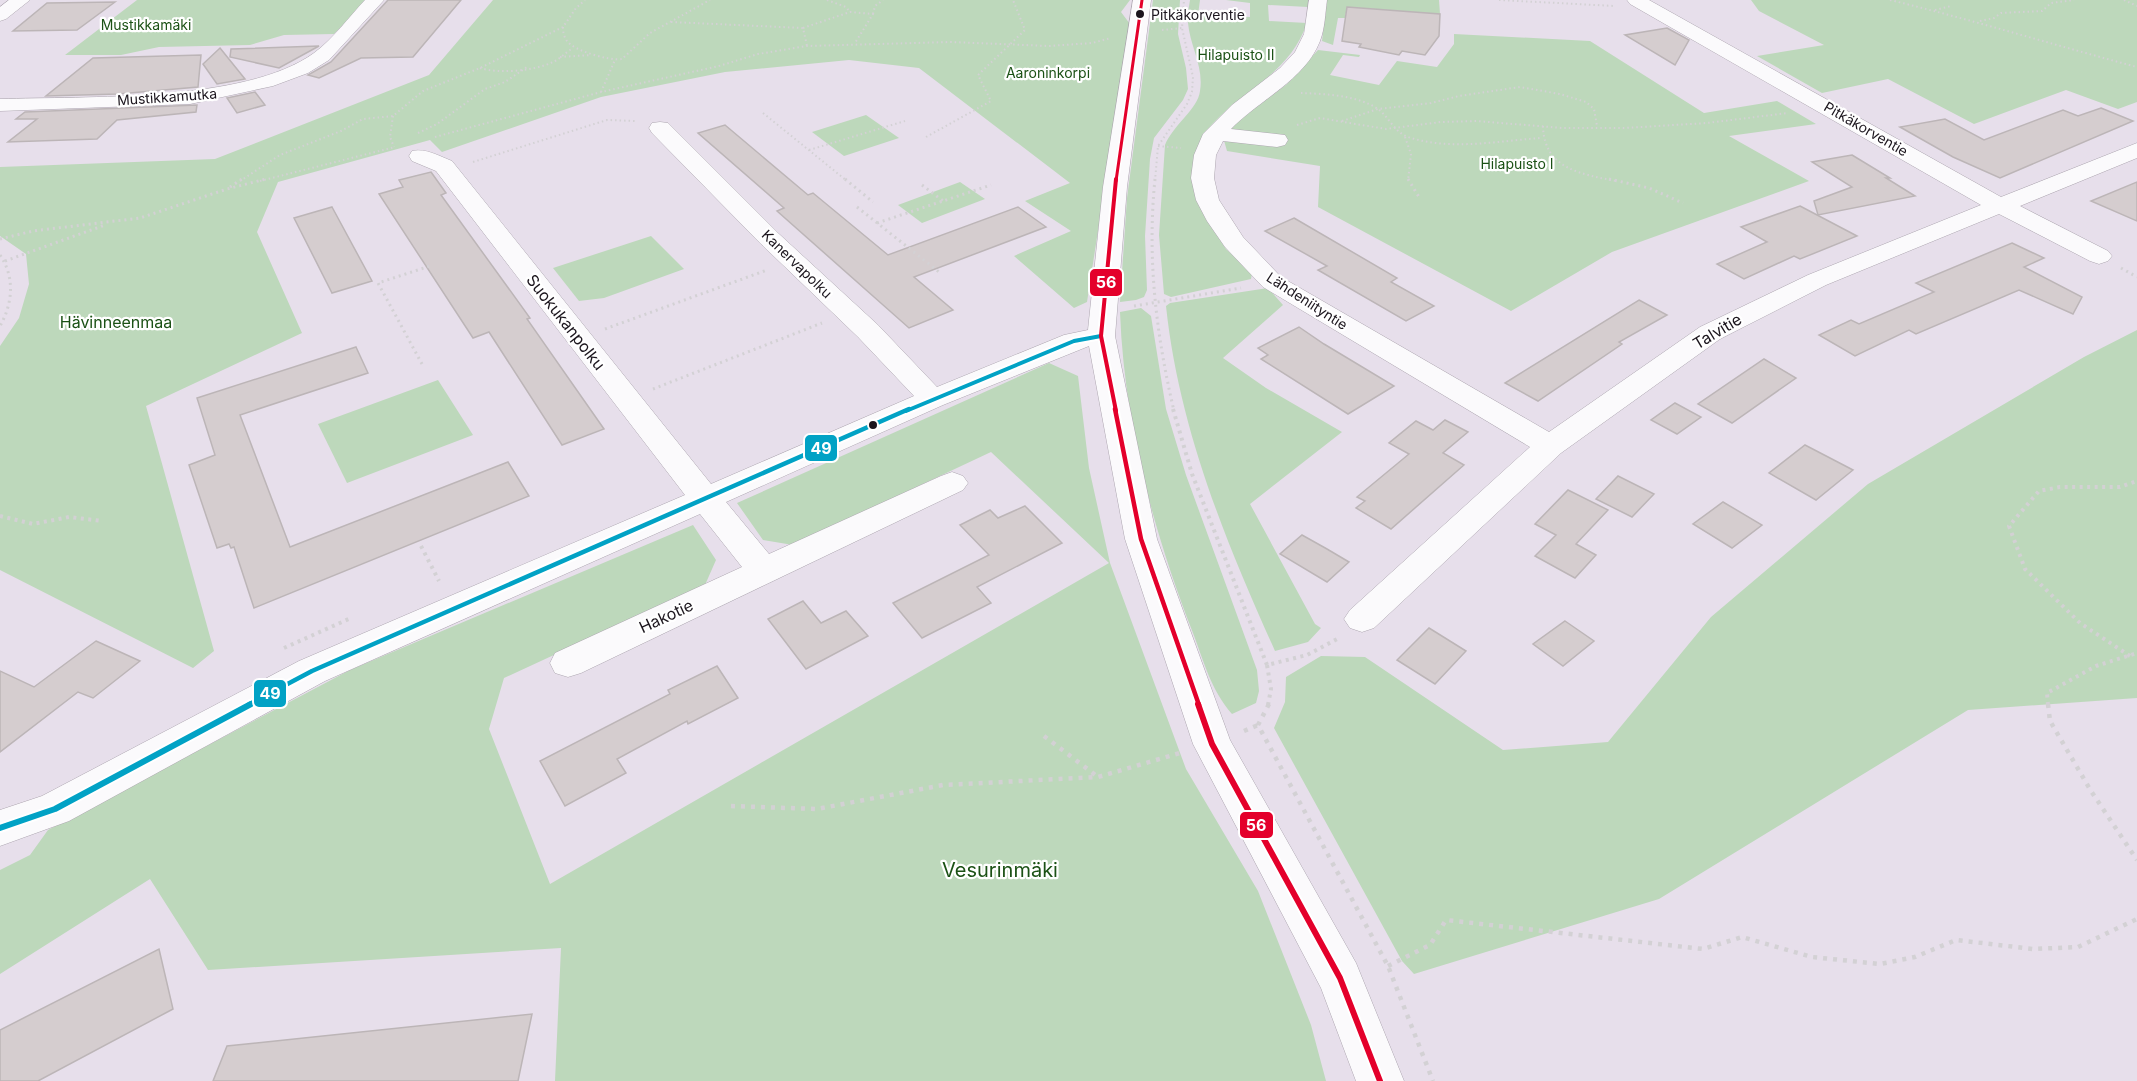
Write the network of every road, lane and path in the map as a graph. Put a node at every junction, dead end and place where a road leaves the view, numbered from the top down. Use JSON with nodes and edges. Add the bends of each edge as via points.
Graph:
{"nodes":[{"id":1,"x":21,"y":0,"type":"edge"},
{"id":2,"x":375,"y":0,"type":"edge"},
{"id":3,"x":585,"y":0,"type":"edge"},
{"id":4,"x":710,"y":0,"type":"edge"},
{"id":5,"x":827,"y":0,"type":"edge"},
{"id":6,"x":883,"y":0,"type":"edge"},
{"id":7,"x":1013,"y":0,"type":"edge"},
{"id":8,"x":1142,"y":0,"type":"edge"},
{"id":9,"x":1184,"y":0,"type":"edge"},
{"id":10,"x":1318,"y":0,"type":"edge"},
{"id":11,"x":1636,"y":0,"type":"edge"},
{"id":12,"x":1890,"y":0,"type":"edge"},
{"id":13,"x":2074,"y":0,"type":"edge"},
{"id":14,"x":2124,"y":0,"type":"edge"},
{"id":15,"x":1951,"y":6,"type":"dead end"},
{"id":16,"x":2137,"y":6,"type":"edge"},
{"id":17,"x":1934,"y":10,"type":"junction"},
{"id":18,"x":850,"y":12,"type":"junction"},
{"id":19,"x":873,"y":14,"type":"junction"},
{"id":20,"x":0,"y":15,"type":"edge"},
{"id":21,"x":1979,"y":21,"type":"junction"},
{"id":22,"x":670,"y":22,"type":"junction"},
{"id":23,"x":563,"y":27,"type":"junction"},
{"id":24,"x":803,"y":28,"type":"junction"},
{"id":25,"x":1139,"y":31,"type":"junction"},
{"id":26,"x":855,"y":43,"type":"junction"},
{"id":27,"x":807,"y":46,"type":"junction"},
{"id":28,"x":1009,"y":46,"type":"junction"},
{"id":29,"x":573,"y":48,"type":"junction"},
{"id":30,"x":591,"y":55,"type":"junction"},
{"id":31,"x":560,"y":57,"type":"junction"},
{"id":32,"x":615,"y":60,"type":"junction"},
{"id":33,"x":527,"y":67,"type":"junction"},
{"id":34,"x":2137,"y":67,"type":"edge"},
{"id":35,"x":480,"y":68,"type":"junction"},
{"id":36,"x":1271,"y":85,"type":"junction"},
{"id":37,"x":601,"y":92,"type":"junction"},
{"id":38,"x":0,"y":105,"type":"edge"},
{"id":39,"x":1377,"y":109,"type":"junction"},
{"id":40,"x":1799,"y":112,"type":"dead end"},
{"id":41,"x":763,"y":113,"type":"dead end"},
{"id":42,"x":393,"y":116,"type":"junction"},
{"id":43,"x":904,"y":121,"type":"dead end"},
{"id":44,"x":1340,"y":121,"type":"junction"},
{"id":45,"x":1543,"y":126,"type":"junction"},
{"id":46,"x":1597,"y":126,"type":"junction"},
{"id":47,"x":660,"y":128,"type":"joint"},
{"id":48,"x":1397,"y":130,"type":"junction"},
{"id":49,"x":1214,"y":135,"type":"junction"},
{"id":50,"x":1405,"y":136,"type":"junction"},
{"id":51,"x":926,"y":137,"type":"dead end"},
{"id":52,"x":1541,"y":138,"type":"junction"},
{"id":53,"x":398,"y":140,"type":"dead end"},
{"id":54,"x":1277,"y":140,"type":"joint"},
{"id":55,"x":392,"y":143,"type":"junction"},
{"id":56,"x":394,"y":147,"type":"junction"},
{"id":57,"x":422,"y":148,"type":"junction"},
{"id":58,"x":809,"y":150,"type":"junction"},
{"id":59,"x":2137,"y":150,"type":"edge"},
{"id":60,"x":922,"y":184,"type":"dead end"},
{"id":61,"x":991,"y":184,"type":"dead end"},
{"id":62,"x":227,"y":189,"type":"junction"},
{"id":63,"x":1419,"y":197,"type":"dead end"},
{"id":64,"x":944,"y":201,"type":"junction"},
{"id":65,"x":873,"y":202,"type":"dead end"},
{"id":66,"x":1683,"y":203,"type":"dead end"},
{"id":67,"x":1999,"y":205,"type":"junction"},
{"id":68,"x":857,"y":207,"type":"dead end"},
{"id":69,"x":111,"y":223,"type":"junction"},
{"id":70,"x":877,"y":223,"type":"junction"},
{"id":71,"x":0,"y":240,"type":"edge"},
{"id":72,"x":0,"y":255,"type":"edge"},
{"id":73,"x":2098,"y":256,"type":"dead end"},
{"id":74,"x":5,"y":261,"type":"junction"},
{"id":75,"x":794,"y":261,"type":"junction"},
{"id":76,"x":430,"y":266,"type":"dead end"},
{"id":77,"x":939,"y":272,"type":"dead end"},
{"id":78,"x":848,"y":313,"type":"junction"},
{"id":79,"x":0,"y":326,"type":"edge"},
{"id":80,"x":1101,"y":336,"type":"junction"},
{"id":81,"x":578,"y":339,"type":"junction"},
{"id":82,"x":422,"y":364,"type":"dead end"},
{"id":83,"x":626,"y":399,"type":"junction"},
{"id":84,"x":933,"y":399,"type":"junction"},
{"id":85,"x":1550,"y":446,"type":"junction"},
{"id":86,"x":2137,"y":481,"type":"edge"},
{"id":87,"x":952,"y":483,"type":"dead end"},
{"id":88,"x":704,"y":499,"type":"junction"},
{"id":89,"x":0,"y":516,"type":"edge"},
{"id":90,"x":102,"y":521,"type":"dead end"},
{"id":91,"x":421,"y":546,"type":"dead end"},
{"id":92,"x":764,"y":570,"type":"junction"},
{"id":93,"x":439,"y":581,"type":"dead end"},
{"id":94,"x":1362,"y":619,"type":"joint"},
{"id":95,"x":2137,"y":653,"type":"edge"},
{"id":96,"x":2130,"y":656,"type":"junction"},
{"id":97,"x":568,"y":663,"type":"dead end"},
{"id":98,"x":1267,"y":665,"type":"junction"},
{"id":99,"x":1044,"y":736,"type":"dead end"},
{"id":100,"x":1212,"y":744,"type":"junction"},
{"id":101,"x":1098,"y":777,"type":"junction"},
{"id":102,"x":731,"y":806,"type":"dead end"},
{"id":103,"x":0,"y":828,"type":"edge"},
{"id":104,"x":2137,"y":860,"type":"edge"},
{"id":105,"x":2137,"y":919,"type":"edge"},
{"id":106,"x":1388,"y":966,"type":"junction"},
{"id":107,"x":1380,"y":1081,"type":"edge"},
{"id":108,"x":1433,"y":1081,"type":"edge"}],
"edges":[{"from":1,"to":20,"type":"street"},
{"from":2,"to":38,"type":"street","name":"Mustikkamutka","via":[[322,56],[266,82],[190,98]]},
{"from":3,"to":23,"type":"path"},
{"from":4,"to":22,"type":"path"},
{"from":5,"to":18,"type":"path"},
{"from":6,"to":19,"type":"path","via":[[875,6]]},
{"from":7,"to":28,"type":"path","via":[[1025,30]]},
{"from":8,"to":25,"type":"street"},
{"from":9,"to":98,"type":"path","via":[[1181,21],[1192,68],[1192,92],[1158,146],[1151,236],[1159,333],[1192,472]]},
{"from":10,"to":36,"type":"street","name":"Lähdeniityntie","via":[[1309,45]]},
{"from":11,"to":67,"type":"street","name":"Pitkäkorventie"},
{"from":12,"to":17,"type":"path"},
{"from":13,"to":21,"type":"path","via":[[2050,3],[2042,11],[2001,13]]},
{"from":14,"to":16,"type":"path"},
{"from":15,"to":17,"type":"path"},
{"from":17,"to":21,"type":"path"},
{"from":18,"to":19,"type":"path"},
{"from":18,"to":24,"type":"path"},
{"from":19,"to":26,"type":"path","via":[[871,22],[858,32]]},
{"from":21,"to":34,"type":"path"},
{"from":22,"to":24,"type":"path"},
{"from":22,"to":32,"type":"path"},
{"from":23,"to":29,"type":"path","via":[[566,41]]},
{"from":23,"to":35,"type":"path"},
{"from":24,"to":27,"type":"path"},
{"from":25,"to":28,"type":"path","via":[[1092,43]]},
{"from":25,"to":80,"type":"street","via":[[1115,187]]},
{"from":26,"to":27,"type":"path"},
{"from":26,"to":28,"type":"path"},
{"from":27,"to":37,"type":"path"},
{"from":28,"to":51,"type":"path","via":[[978,75],[991,100]]},
{"from":29,"to":30,"type":"path"},
{"from":29,"to":31,"type":"path"},
{"from":30,"to":31,"type":"path"},
{"from":30,"to":32,"type":"path"},
{"from":31,"to":33,"type":"path"},
{"from":32,"to":37,"type":"path"},
{"from":33,"to":35,"type":"path","via":[[495,71]]},
{"from":33,"to":57,"type":"path","via":[[453,111]]},
{"from":35,"to":42,"type":"path","via":[[423,91]]},
{"from":36,"to":39,"type":"path"},
{"from":36,"to":49,"type":"street","name":"Lähdeniityntie","via":[[1239,109]]},
{"from":37,"to":57,"type":"path"},
{"from":39,"to":44,"type":"path"},
{"from":39,"to":46,"type":"path","via":[[1520,87],[1586,102],[1594,110]]},
{"from":39,"to":48,"type":"path"},
{"from":40,"to":46,"type":"path","via":[[1719,123]]},
{"from":41,"to":58,"type":"path"},
{"from":42,"to":55,"type":"path"},
{"from":42,"to":62,"type":"path","via":[[363,119],[341,132],[280,155]]},
{"from":43,"to":58,"type":"path"},
{"from":44,"to":48,"type":"path"},
{"from":44,"to":54,"type":"path","via":[[1316,117]]},
{"from":45,"to":46,"type":"path"},
{"from":45,"to":48,"type":"path","via":[[1446,122]]},
{"from":45,"to":52,"type":"path"},
{"from":47,"to":57,"type":"path","via":[[607,120],[478,161]]},
{"from":47,"to":75,"type":"street","name":"Kanervapolku"},
{"from":48,"to":50,"type":"path"},
{"from":49,"to":54,"type":"street"},
{"from":49,"to":85,"type":"street","name":"Lähdeniityntie","via":[[1202,164],[1212,211],[1234,245],[1272,282]]},
{"from":50,"to":52,"type":"path","via":[[1460,146]]},
{"from":50,"to":63,"type":"path","via":[[1411,154],[1408,181]]},
{"from":52,"to":66,"type":"path","via":[[1547,152],[1560,163],[1586,175],[1644,186]]},
{"from":53,"to":55,"type":"path"},
{"from":55,"to":56,"type":"path"},
{"from":56,"to":57,"type":"path"},
{"from":56,"to":62,"type":"path"},
{"from":57,"to":81,"type":"street","name":"Suokukanpolku"},
{"from":58,"to":65,"type":"path"},
{"from":59,"to":67,"type":"street","name":"Talvitie"},
{"from":60,"to":64,"type":"path"},
{"from":61,"to":64,"type":"path"},
{"from":62,"to":69,"type":"path","via":[[140,218]]},
{"from":64,"to":70,"type":"path"},
{"from":67,"to":73,"type":"street","name":"Pitkäkorventie"},
{"from":67,"to":85,"type":"street","name":"Talvitie","via":[[1817,280],[1718,328]]},
{"from":68,"to":70,"type":"path"},
{"from":69,"to":71,"type":"path","via":[[33,231]]},
{"from":69,"to":74,"type":"path"},
{"from":70,"to":77,"type":"path"},
{"from":72,"to":74,"type":"path"},
{"from":74,"to":79,"type":"path","via":[[10,299]]},
{"from":75,"to":78,"type":"street","name":"Kanervapolku"},
{"from":75,"to":81,"type":"path"},
{"from":76,"to":82,"type":"path","via":[[378,283]]},
{"from":78,"to":83,"type":"path"},
{"from":78,"to":84,"type":"street","name":"Kanervapolku"},
{"from":80,"to":84,"type":"street","via":[[1074,341]]},
{"from":80,"to":100,"type":"street","via":[[1142,539]]},
{"from":81,"to":83,"type":"street","name":"Suokukanpolku"},
{"from":83,"to":88,"type":"street","name":"Suokukanpolku"},
{"from":84,"to":88,"type":"street"},
{"from":85,"to":94,"type":"street","name":"Talvitie"},
{"from":86,"to":96,"type":"path","via":[[2121,487],[2039,491],[2009,526],[2025,568],[2080,623]]},
{"from":87,"to":92,"type":"street","name":"Hakotie"},
{"from":88,"to":92,"type":"street"},
{"from":88,"to":103,"type":"street","via":[[312,671],[55,809]]},
{"from":89,"to":90,"type":"path","via":[[33,524],[69,517]]},
{"from":91,"to":93,"type":"path"},
{"from":92,"to":97,"type":"street","name":"Hakotie"},
{"from":94,"to":98,"type":"path","via":[[1335,641],[1307,655]]},
{"from":95,"to":96,"type":"path"},
{"from":96,"to":104,"type":"path","via":[[2096,666],[2047,693],[2050,721]]},
{"from":98,"to":106,"type":"path","via":[[1272,690],[1269,710],[1258,725]]},
{"from":99,"to":101,"type":"path"},
{"from":100,"to":101,"type":"path"},
{"from":100,"to":107,"type":"street","via":[[1340,978]]},
{"from":101,"to":102,"type":"path","via":[[943,785],[818,809]]},
{"from":105,"to":106,"type":"path","via":[[2078,947],[2033,949],[1956,940],[1914,957],[1880,964],[1812,957],[1742,937],[1703,949],[1446,920],[1430,945]]},
{"from":106,"to":108,"type":"path"}]}
